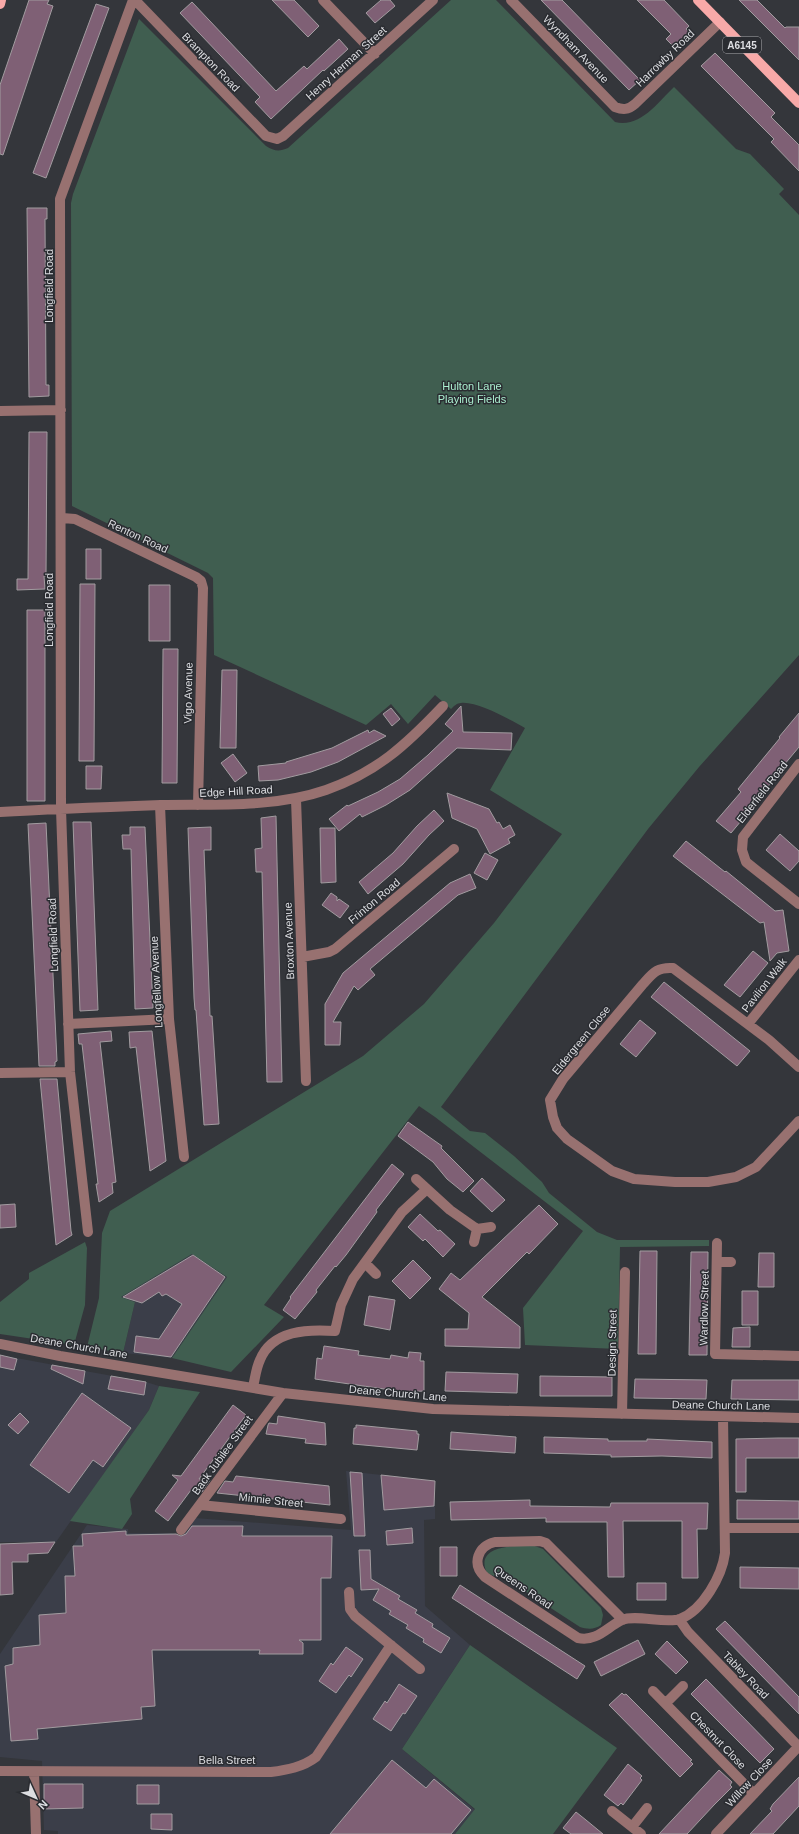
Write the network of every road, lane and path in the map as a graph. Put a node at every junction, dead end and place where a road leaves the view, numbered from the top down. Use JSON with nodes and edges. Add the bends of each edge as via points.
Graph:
{"nodes":[{"id":1,"x":1,"y":0,"type":"edge"},
{"id":2,"x":134,"y":0,"type":"edge"},
{"id":3,"x":323,"y":0,"type":"edge"},
{"id":4,"x":434,"y":0,"type":"edge"},
{"id":5,"x":511,"y":0,"type":"edge"},
{"id":6,"x":698,"y":0,"type":"edge"},
{"id":7,"x":0,"y":4,"type":"edge"},
{"id":8,"x":720,"y":22,"type":"junction"},
{"id":9,"x":375,"y":54,"type":"junction"},
{"id":10,"x":799,"y":104,"type":"edge"},
{"id":11,"x":626,"y":109,"type":"joint"},
{"id":12,"x":272,"y":139,"type":"joint"},
{"id":13,"x":61,"y":410,"type":"junction"},
{"id":14,"x":0,"y":411,"type":"edge"},
{"id":15,"x":62,"y":518,"type":"junction"},
{"id":16,"x":201,"y":581,"type":"joint"},
{"id":17,"x":443,"y":706,"type":"dead end"},
{"id":18,"x":799,"y":764,"type":"edge"},
{"id":19,"x":296,"y":799,"type":"junction"},
{"id":20,"x":160,"y":805,"type":"junction"},
{"id":21,"x":198,"y":805,"type":"junction"},
{"id":22,"x":61,"y":809,"type":"junction"},
{"id":23,"x":0,"y":812,"type":"edge"},
{"id":24,"x":454,"y":849,"type":"dead end"},
{"id":25,"x":799,"y":904,"type":"edge"},
{"id":26,"x":302,"y":957,"type":"junction"},
{"id":27,"x":799,"y":960,"type":"edge"},
{"id":28,"x":169,"y":1019,"type":"junction"},
{"id":29,"x":68,"y":1024,"type":"junction"},
{"id":30,"x":748,"y":1024,"type":"junction"},
{"id":31,"x":799,"y":1067,"type":"edge"},
{"id":32,"x":70,"y":1072,"type":"junction"},
{"id":33,"x":0,"y":1073,"type":"edge"},
{"id":34,"x":306,"y":1082,"type":"dead end"},
{"id":35,"x":799,"y":1121,"type":"edge"},
{"id":36,"x":184,"y":1157,"type":"dead end"},
{"id":37,"x":416,"y":1179,"type":"dead end"},
{"id":38,"x":427,"y":1189,"type":"junction"},
{"id":39,"x":491,"y":1227,"type":"dead end"},
{"id":40,"x":477,"y":1229,"type":"junction"},
{"id":41,"x":88,"y":1232,"type":"dead end"},
{"id":42,"x":474,"y":1242,"type":"dead end"},
{"id":43,"x":717,"y":1243,"type":"dead end"},
{"id":44,"x":717,"y":1262,"type":"junction"},
{"id":45,"x":731,"y":1262,"type":"dead end"},
{"id":46,"x":365,"y":1263,"type":"junction"},
{"id":47,"x":625,"y":1272,"type":"dead end"},
{"id":48,"x":376,"y":1274,"type":"dead end"},
{"id":49,"x":0,"y":1344,"type":"edge"},
{"id":50,"x":799,"y":1356,"type":"edge"},
{"id":51,"x":253,"y":1388,"type":"junction"},
{"id":52,"x":283,"y":1393,"type":"junction"},
{"id":53,"x":622,"y":1414,"type":"junction"},
{"id":54,"x":723,"y":1417,"type":"junction"},
{"id":55,"x":799,"y":1418,"type":"edge"},
{"id":56,"x":200,"y":1505,"type":"junction"},
{"id":57,"x":341,"y":1519,"type":"dead end"},
{"id":58,"x":725,"y":1528,"type":"junction"},
{"id":59,"x":799,"y":1528,"type":"edge"},
{"id":60,"x":181,"y":1530,"type":"dead end"},
{"id":61,"x":349,"y":1592,"type":"dead end"},
{"id":62,"x":679,"y":1619,"type":"junction"},
{"id":63,"x":623,"y":1620,"type":"junction"},
{"id":64,"x":391,"y":1645,"type":"junction"},
{"id":65,"x":420,"y":1669,"type":"dead end"},
{"id":66,"x":682,"y":1686,"type":"dead end"},
{"id":67,"x":653,"y":1690,"type":"dead end"},
{"id":68,"x":666,"y":1703,"type":"junction"},
{"id":69,"x":799,"y":1746,"type":"edge"},
{"id":70,"x":0,"y":1771,"type":"edge"},
{"id":71,"x":34,"y":1772,"type":"junction"},
{"id":72,"x":754,"y":1794,"type":"junction"},
{"id":73,"x":647,"y":1808,"type":"dead end"},
{"id":74,"x":612,"y":1811,"type":"dead end"},
{"id":75,"x":632,"y":1827,"type":"junction"},
{"id":76,"x":36,"y":1834,"type":"edge"},
{"id":77,"x":641,"y":1834,"type":"edge"},
{"id":78,"x":716,"y":1834,"type":"edge"}],
"edges":[{"from":1,"to":7,"type":"main road"},
{"from":2,"to":12,"type":"street","name":"Brampton Road","via":[[266,136]]},
{"from":2,"to":13,"type":"street","name":"Longfield Road","via":[[60,200]]},
{"from":3,"to":9,"type":"street"},
{"from":4,"to":9,"type":"street","name":"Henry Herman Street"},
{"from":5,"to":11,"type":"street","name":"Wyndham Avenue","via":[[615,106]]},
{"from":6,"to":8,"type":"main road","number":"A6145"},
{"from":8,"to":10,"type":"main road","number":"A6145"},
{"from":8,"to":11,"type":"street","name":"Harrowby Road","via":[[635,104]]},
{"from":9,"to":12,"type":"street","name":"Henry Herman Street","via":[[284,136]]},
{"from":13,"to":14,"type":"street"},
{"from":13,"to":15,"type":"street","name":"Longfield Road"},
{"from":15,"to":16,"type":"street","name":"Renton Road","via":[[75,519]]},
{"from":15,"to":22,"type":"street","name":"Longfield Road"},
{"from":16,"to":21,"type":"street","name":"Vigo Avenue","via":[[203,588]]},
{"from":17,"to":19,"type":"street","name":"Edge Hill Road","via":[[383,762],[327,790]]},
{"from":18,"to":25,"type":"street","name":"Elderfield Road","via":[[743,837],[742,850],[746,862]]},
{"from":19,"to":21,"type":"street","name":"Edge Hill Road"},
{"from":19,"to":26,"type":"street","name":"Broxton Avenue"},
{"from":20,"to":21,"type":"street","name":"Edge Hill Road"},
{"from":20,"to":22,"type":"street","name":"Edge Hill Road"},
{"from":20,"to":28,"type":"street","name":"Longfellow Avenue"},
{"from":22,"to":23,"type":"street","name":"Edge Hill Road"},
{"from":22,"to":29,"type":"street","name":"Longfield Road"},
{"from":24,"to":26,"type":"street","name":"Frinton Road","via":[[335,949]]},
{"from":26,"to":34,"type":"street","name":"Broxton Avenue"},
{"from":27,"to":30,"type":"street","name":"Pavilion Walk"},
{"from":28,"to":29,"type":"street"},
{"from":28,"to":36,"type":"street","name":"Longfellow Avenue"},
{"from":29,"to":32,"type":"street","name":"Longfield Road"},
{"from":30,"to":31,"type":"street","name":"Eldergreen Close"},
{"from":30,"to":35,"type":"street","name":"Eldergreen Close","via":[[673,968],[662,967],[653,972],[563,1079],[550,1100],[557,1128],[567,1140],[612,1172],[634,1179],[708,1182],[736,1178],[756,1167]]},
{"from":32,"to":33,"type":"street"},
{"from":32,"to":41,"type":"street","name":"Longfield Road"},
{"from":37,"to":38,"type":"street"},
{"from":38,"to":40,"type":"street","via":[[450,1210]]},
{"from":38,"to":46,"type":"street","via":[[402,1212]]},
{"from":39,"to":40,"type":"street"},
{"from":40,"to":42,"type":"street"},
{"from":43,"to":44,"type":"street","name":"Wardlow Street"},
{"from":44,"to":45,"type":"street","name":"Wardlow Street"},
{"from":44,"to":50,"type":"street","name":"Wardlow Street","via":[[715,1354]]},
{"from":46,"to":48,"type":"street"},
{"from":46,"to":51,"type":"street","via":[[353,1279],[341,1305],[336,1331],[300,1331],[280,1338],[260,1360]]},
{"from":47,"to":53,"type":"street","name":"Design Street"},
{"from":49,"to":51,"type":"street","name":"Deane Church Lane"},
{"from":51,"to":52,"type":"street","name":"Deane Church Lane"},
{"from":52,"to":53,"type":"street","name":"Deane Church Lane","via":[[433,1409]]},
{"from":52,"to":56,"type":"street","name":"Back Jubilee Street"},
{"from":53,"to":54,"type":"street","name":"Deane Church Lane"},
{"from":54,"to":55,"type":"street","name":"Deane Church Lane"},
{"from":54,"to":58,"type":"street"},
{"from":56,"to":57,"type":"street","name":"Minnie Street"},
{"from":56,"to":60,"type":"street","name":"Back Jubilee Street"},
{"from":58,"to":59,"type":"street"},
{"from":58,"to":62,"type":"street","via":[[725,1553],[718,1578],[700,1603]]},
{"from":61,"to":64,"type":"street","via":[[352,1612]]},
{"from":62,"to":63,"type":"street","name":"Queens Road"},
{"from":62,"to":69,"type":"street","name":"Tabley Road","via":[[688,1632]]},
{"from":63,"to":63,"type":"street","name":"Queens Road","via":[[546,1543],[495,1542],[488,1544],[478,1553],[478,1565],[486,1577],[578,1638],[586,1640]]},
{"from":64,"to":65,"type":"street"},
{"from":64,"to":71,"type":"street","name":"Bella Street","via":[[316,1757],[309,1763],[271,1772]]},
{"from":66,"to":68,"type":"street"},
{"from":67,"to":68,"type":"street","name":"Chestnut Close"},
{"from":68,"to":72,"type":"street","name":"Chestnut Close"},
{"from":69,"to":72,"type":"street","name":"Willow Close"},
{"from":70,"to":71,"type":"street","name":"Bella Street"},
{"from":71,"to":76,"type":"street"},
{"from":72,"to":78,"type":"street","name":"Willow Close"},
{"from":73,"to":75,"type":"street"},
{"from":74,"to":75,"type":"street"},
{"from":75,"to":77,"type":"street"}]}
